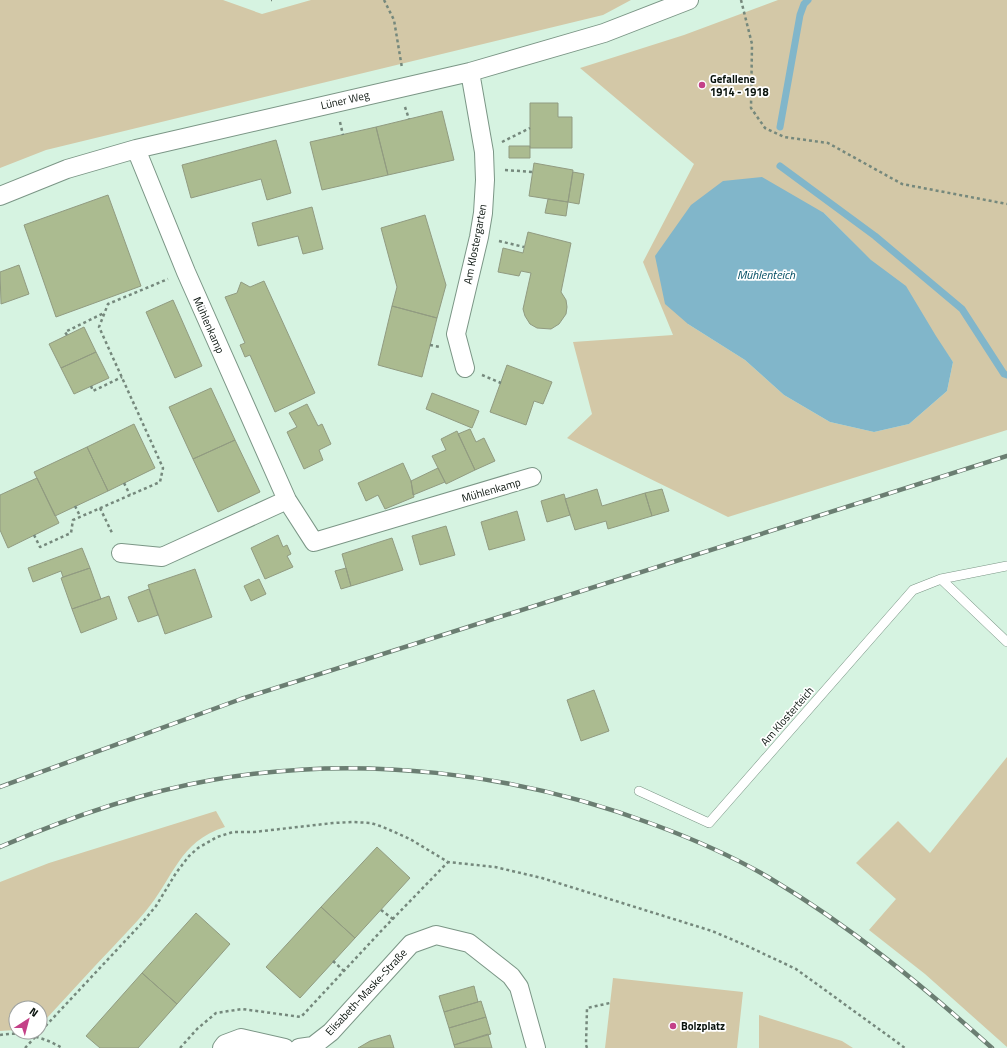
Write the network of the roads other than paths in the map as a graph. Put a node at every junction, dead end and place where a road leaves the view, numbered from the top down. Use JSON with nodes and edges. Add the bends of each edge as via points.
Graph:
{"nodes":[{"id":1,"x":689,"y":0,"type":"edge"},
{"id":2,"x":470,"y":72,"type":"junction"},
{"id":3,"x":136,"y":150,"type":"junction"},
{"id":4,"x":0,"y":196,"type":"edge"},
{"id":5,"x":465,"y":368,"type":"dead end"},
{"id":6,"x":532,"y":478,"type":"dead end"},
{"id":7,"x":287,"y":500,"type":"junction"},
{"id":8,"x":121,"y":553,"type":"road end"},
{"id":9,"x":1007,"y":566,"type":"edge"},
{"id":10,"x":941,"y":579,"type":"junction"},
{"id":11,"x":1007,"y":642,"type":"edge"},
{"id":12,"x":639,"y":791,"type":"dead end"},
{"id":13,"x":222,"y":1048,"type":"edge"},
{"id":14,"x":285,"y":1048,"type":"edge"},
{"id":15,"x":299,"y":1048,"type":"edge"},
{"id":16,"x":536,"y":1048,"type":"edge"}],
"edges":[{"from":1,"to":2,"type":"street","name":"Lüner Weg","via":[[604,33]]},
{"from":2,"to":3,"type":"street","name":"Lüner Weg"},
{"from":2,"to":5,"type":"street","name":"Am Klostergarten","via":[[484,158],[485,180],[479,237],[456,334]]},
{"from":3,"to":4,"type":"street","name":"Lüner Weg","via":[[67,169]]},
{"from":3,"to":7,"type":"street","name":"Mühlenkamp","via":[[186,272]]},
{"from":6,"to":7,"type":"street","name":"Mühlenkamp","via":[[314,542]]},
{"from":7,"to":8,"type":"street","via":[[162,557]]},
{"from":9,"to":10,"type":"lane","name":"Am Klosterteich"},
{"from":10,"to":11,"type":"lane"},
{"from":10,"to":12,"type":"lane","name":"Am Klosterteich","via":[[913,590],[709,822]]},
{"from":13,"to":14,"type":"street","via":[[225,1044],[241,1038]]},
{"from":15,"to":16,"type":"street","name":"Elisabeth-Maske-Straße","via":[[313,1046],[331,1032],[411,944],[436,935],[469,943],[511,976],[519,987]]}]}
